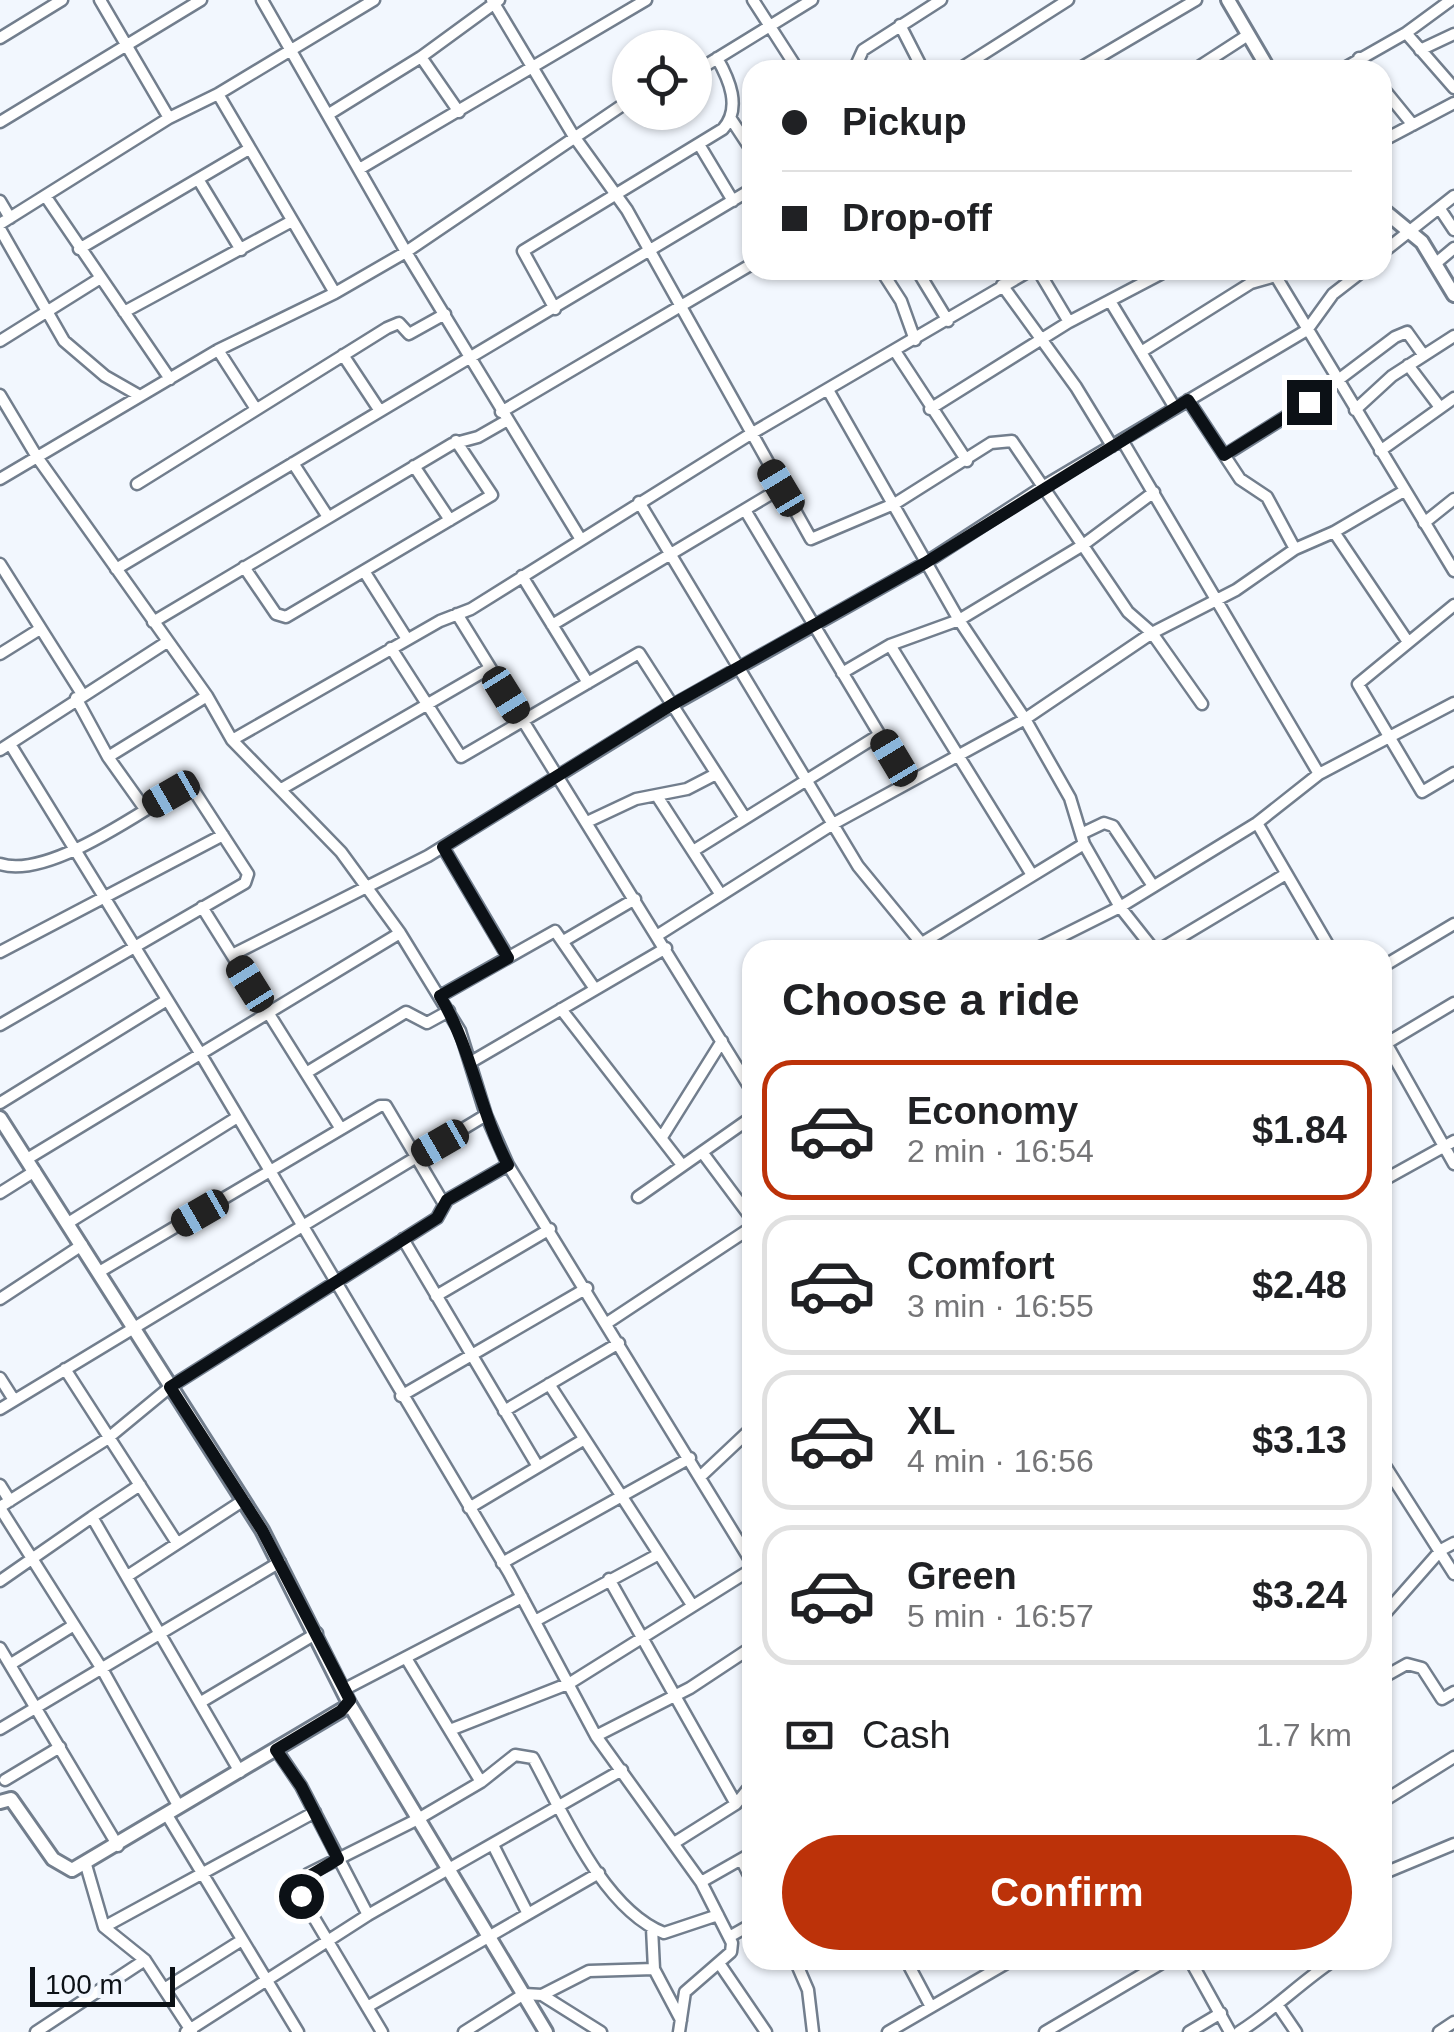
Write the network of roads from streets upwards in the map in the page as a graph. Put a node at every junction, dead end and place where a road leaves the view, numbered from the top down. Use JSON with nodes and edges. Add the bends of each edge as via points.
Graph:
{"nodes":[{"id":1,"x":62,"y":0,"type":"edge"},
{"id":2,"x":100,"y":0,"type":"edge"},
{"id":3,"x":201,"y":0,"type":"edge"},
{"id":4,"x":262,"y":0,"type":"edge"},
{"id":5,"x":374,"y":0,"type":"edge"},
{"id":6,"x":646,"y":0,"type":"edge"},
{"id":7,"x":752,"y":0,"type":"edge"},
{"id":8,"x":812,"y":0,"type":"edge"},
{"id":9,"x":942,"y":0,"type":"edge"},
{"id":10,"x":1068,"y":0,"type":"edge"},
{"id":11,"x":1196,"y":0,"type":"edge"},
{"id":12,"x":1228,"y":0,"type":"edge"},
{"id":13,"x":1451,"y":0,"type":"edge"},
{"id":14,"x":495,"y":1,"type":"edge"},
{"id":15,"x":771,"y":25,"type":"junction"},
{"id":16,"x":900,"y":26,"type":"junction"},
{"id":17,"x":1406,"y":33,"type":"junction"},
{"id":18,"x":1454,"y":34,"type":"edge"},
{"id":19,"x":1248,"y":35,"type":"junction"},
{"id":20,"x":0,"y":38,"type":"edge"},
{"id":21,"x":127,"y":44,"type":"junction"},
{"id":22,"x":1420,"y":50,"type":"junction"},
{"id":23,"x":292,"y":51,"type":"junction"},
{"id":24,"x":422,"y":57,"type":"junction"},
{"id":25,"x":717,"y":58,"type":"junction"},
{"id":26,"x":1359,"y":58,"type":"joint"},
{"id":27,"x":792,"y":60,"type":"edge"},
{"id":28,"x":858,"y":60,"type":"edge"},
{"id":29,"x":918,"y":60,"type":"edge"},
{"id":30,"x":974,"y":60,"type":"edge"},
{"id":31,"x":1093,"y":60,"type":"edge"},
{"id":32,"x":1209,"y":60,"type":"edge"},
{"id":33,"x":1263,"y":60,"type":"edge"},
{"id":34,"x":1356,"y":60,"type":"edge"},
{"id":35,"x":712,"y":61,"type":"edge"},
{"id":36,"x":534,"y":69,"type":"junction"},
{"id":37,"x":1454,"y":88,"type":"edge"},
{"id":38,"x":218,"y":94,"type":"junction"},
{"id":39,"x":1392,"y":99,"type":"edge"},
{"id":40,"x":1454,"y":104,"type":"edge"},
{"id":41,"x":612,"y":111,"type":"edge"},
{"id":42,"x":459,"y":112,"type":"junction"},
{"id":43,"x":329,"y":114,"type":"junction"},
{"id":44,"x":168,"y":118,"type":"junction"},
{"id":45,"x":732,"y":119,"type":"junction"},
{"id":46,"x":0,"y":122,"type":"edge"},
{"id":47,"x":1413,"y":125,"type":"junction"},
{"id":48,"x":573,"y":134,"type":"junction"},
{"id":49,"x":742,"y":135,"type":"edge"},
{"id":50,"x":1392,"y":136,"type":"edge"},
{"id":51,"x":700,"y":146,"type":"junction"},
{"id":52,"x":250,"y":149,"type":"junction"},
{"id":53,"x":362,"y":168,"type":"junction"},
{"id":54,"x":198,"y":179,"type":"junction"},
{"id":55,"x":615,"y":193,"type":"junction"},
{"id":56,"x":742,"y":196,"type":"edge"},
{"id":57,"x":1454,"y":196,"type":"edge"},
{"id":58,"x":46,"y":198,"type":"junction"},
{"id":59,"x":0,"y":202,"type":"edge"},
{"id":60,"x":733,"y":202,"type":"junction"},
{"id":61,"x":1440,"y":209,"type":"junction"},
{"id":62,"x":1392,"y":217,"type":"edge"},
{"id":63,"x":292,"y":221,"type":"junction"},
{"id":64,"x":3,"y":224,"type":"edge"},
{"id":65,"x":1407,"y":230,"type":"junction"},
{"id":66,"x":1454,"y":230,"type":"edge"},
{"id":67,"x":1392,"y":244,"type":"edge"},
{"id":68,"x":1454,"y":248,"type":"edge"},
{"id":69,"x":79,"y":249,"type":"junction"},
{"id":70,"x":241,"y":250,"type":"junction"},
{"id":71,"x":406,"y":252,"type":"junction"},
{"id":72,"x":650,"y":254,"type":"junction"},
{"id":73,"x":1435,"y":264,"type":"junction"},
{"id":74,"x":742,"y":270,"type":"edge"},
{"id":75,"x":99,"y":278,"type":"junction"},
{"id":76,"x":888,"y":280,"type":"edge"},
{"id":77,"x":923,"y":280,"type":"edge"},
{"id":78,"x":1013,"y":280,"type":"edge"},
{"id":79,"x":1041,"y":280,"type":"edge"},
{"id":80,"x":1149,"y":280,"type":"edge"},
{"id":81,"x":1257,"y":280,"type":"edge"},
{"id":82,"x":1278,"y":280,"type":"edge"},
{"id":83,"x":1351,"y":280,"type":"edge"},
{"id":84,"x":1002,"y":285,"type":"junction"},
{"id":85,"x":335,"y":293,"type":"junction"},
{"id":86,"x":1454,"y":294,"type":"edge"},
{"id":87,"x":1110,"y":301,"type":"junction"},
{"id":88,"x":554,"y":309,"type":"junction"},
{"id":89,"x":679,"y":309,"type":"junction"},
{"id":90,"x":124,"y":312,"type":"junction"},
{"id":91,"x":47,"y":313,"type":"junction"},
{"id":92,"x":446,"y":314,"type":"junction"},
{"id":93,"x":948,"y":321,"type":"junction"},
{"id":94,"x":1069,"y":322,"type":"junction"},
{"id":95,"x":1307,"y":330,"type":"junction"},
{"id":96,"x":1454,"y":336,"type":"edge"},
{"id":97,"x":915,"y":340,"type":"junction"},
{"id":98,"x":0,"y":341,"type":"edge"},
{"id":99,"x":1040,"y":341,"type":"junction"},
{"id":100,"x":218,"y":350,"type":"junction"},
{"id":101,"x":894,"y":352,"type":"junction"},
{"id":102,"x":1140,"y":352,"type":"junction"},
{"id":103,"x":1422,"y":354,"type":"junction"},
{"id":104,"x":343,"y":355,"type":"junction"},
{"id":105,"x":470,"y":357,"type":"junction"},
{"id":106,"x":1408,"y":364,"type":"junction"},
{"id":107,"x":170,"y":378,"type":"junction"},
{"id":108,"x":1338,"y":382,"type":"junction"},
{"id":109,"x":828,"y":390,"type":"junction"},
{"id":110,"x":0,"y":395,"type":"edge"},
{"id":111,"x":140,"y":396,"type":"junction"},
{"id":112,"x":1454,"y":398,"type":"edge"},
{"id":113,"x":1188,"y":400,"type":"junction"},
{"id":114,"x":1439,"y":406,"type":"junction"},
{"id":115,"x":1175,"y":408,"type":"junction"},
{"id":116,"x":256,"y":409,"type":"junction"},
{"id":117,"x":930,"y":409,"type":"junction"},
{"id":118,"x":1355,"y":410,"type":"junction"},
{"id":119,"x":380,"y":412,"type":"junction"},
{"id":120,"x":504,"y":416,"type":"junction"},
{"id":121,"x":750,"y":435,"type":"junction"},
{"id":122,"x":456,"y":442,"type":"junction"},
{"id":123,"x":1117,"y":443,"type":"junction"},
{"id":124,"x":1380,"y":452,"type":"junction"},
{"id":125,"x":1224,"y":455,"type":"junction"},
{"id":126,"x":37,"y":457,"type":"junction"},
{"id":127,"x":967,"y":461,"type":"junction"},
{"id":128,"x":292,"y":463,"type":"junction"},
{"id":129,"x":414,"y":466,"type":"junction"},
{"id":130,"x":0,"y":478,"type":"edge"},
{"id":131,"x":138,"y":484,"type":"dead end"},
{"id":132,"x":1044,"y":486,"type":"junction"},
{"id":133,"x":781,"y":488,"type":"junction"},
{"id":134,"x":1404,"y":491,"type":"junction"},
{"id":135,"x":1154,"y":492,"type":"junction"},
{"id":136,"x":1454,"y":499,"type":"edge"},
{"id":137,"x":639,"y":502,"type":"junction"},
{"id":138,"x":896,"y":503,"type":"junction"},
{"id":139,"x":744,"y":510,"type":"junction"},
{"id":140,"x":328,"y":517,"type":"junction"},
{"id":141,"x":450,"y":520,"type":"junction"},
{"id":142,"x":1424,"y":523,"type":"junction"},
{"id":143,"x":1334,"y":532,"type":"junction"},
{"id":144,"x":580,"y":538,"type":"junction"},
{"id":145,"x":1083,"y":545,"type":"junction"},
{"id":146,"x":1295,"y":549,"type":"junction"},
{"id":147,"x":1449,"y":554,"type":"edge"},
{"id":148,"x":672,"y":556,"type":"junction"},
{"id":149,"x":925,"y":563,"type":"junction"},
{"id":150,"x":244,"y":567,"type":"junction"},
{"id":151,"x":116,"y":569,"type":"junction"},
{"id":152,"x":2,"y":571,"type":"edge"},
{"id":153,"x":364,"y":571,"type":"junction"},
{"id":154,"x":1454,"y":571,"type":"edge"},
{"id":155,"x":522,"y":576,"type":"junction"},
{"id":156,"x":1218,"y":600,"type":"junction"},
{"id":157,"x":1454,"y":605,"type":"edge"},
{"id":158,"x":457,"y":614,"type":"junction"},
{"id":159,"x":958,"y":620,"type":"junction"},
{"id":160,"x":152,"y":622,"type":"junction"},
{"id":161,"x":552,"y":624,"type":"junction"},
{"id":162,"x":814,"y":628,"type":"junction"},
{"id":163,"x":40,"y":629,"type":"junction"},
{"id":164,"x":1152,"y":633,"type":"junction"},
{"id":165,"x":407,"y":639,"type":"junction"},
{"id":166,"x":167,"y":642,"type":"junction"},
{"id":167,"x":1408,"y":642,"type":"junction"},
{"id":168,"x":890,"y":645,"type":"junction"},
{"id":169,"x":390,"y":648,"type":"junction"},
{"id":170,"x":0,"y":654,"type":"edge"},
{"id":171,"x":490,"y":668,"type":"junction"},
{"id":172,"x":742,"y":669,"type":"junction"},
{"id":173,"x":842,"y":673,"type":"junction"},
{"id":174,"x":588,"y":683,"type":"junction"},
{"id":175,"x":79,"y":696,"type":"junction"},
{"id":176,"x":207,"y":696,"type":"junction"},
{"id":177,"x":1454,"y":703,"type":"edge"},
{"id":178,"x":425,"y":704,"type":"junction"},
{"id":179,"x":673,"y":704,"type":"junction"},
{"id":180,"x":1202,"y":704,"type":"dead end"},
{"id":181,"x":1025,"y":719,"type":"junction"},
{"id":182,"x":523,"y":722,"type":"junction"},
{"id":183,"x":1388,"y":735,"type":"junction"},
{"id":184,"x":880,"y":736,"type":"junction"},
{"id":185,"x":232,"y":740,"type":"junction"},
{"id":186,"x":5,"y":747,"type":"edge"},
{"id":187,"x":108,"y":756,"type":"junction"},
{"id":188,"x":960,"y":756,"type":"junction"},
{"id":189,"x":1454,"y":773,"type":"edge"},
{"id":190,"x":716,"y":774,"type":"junction"},
{"id":191,"x":1319,"y":774,"type":"junction"},
{"id":192,"x":558,"y":776,"type":"junction"},
{"id":193,"x":806,"y":779,"type":"junction"},
{"id":194,"x":908,"y":782,"type":"junction"},
{"id":195,"x":283,"y":788,"type":"junction"},
{"id":196,"x":657,"y":796,"type":"junction"},
{"id":197,"x":146,"y":808,"type":"junction"},
{"id":198,"x":745,"y":818,"type":"junction"},
{"id":199,"x":587,"y":822,"type":"junction"},
{"id":200,"x":1258,"y":823,"type":"junction"},
{"id":201,"x":833,"y":824,"type":"junction"},
{"id":202,"x":223,"y":835,"type":"junction"},
{"id":203,"x":1084,"y":838,"type":"junction"},
{"id":204,"x":443,"y":847,"type":"junction"},
{"id":205,"x":74,"y":850,"type":"junction"},
{"id":206,"x":694,"y":851,"type":"junction"},
{"id":207,"x":0,"y":864,"type":"edge"},
{"id":208,"x":1286,"y":874,"type":"junction"},
{"id":209,"x":1032,"y":875,"type":"junction"},
{"id":210,"x":367,"y":886,"type":"junction"},
{"id":211,"x":1153,"y":886,"type":"junction"},
{"id":212,"x":721,"y":895,"type":"junction"},
{"id":213,"x":106,"y":898,"type":"junction"},
{"id":214,"x":635,"y":898,"type":"junction"},
{"id":215,"x":202,"y":907,"type":"junction"},
{"id":216,"x":1120,"y":907,"type":"junction"},
{"id":217,"x":1454,"y":924,"type":"edge"},
{"id":218,"x":400,"y":934,"type":"junction"},
{"id":219,"x":658,"y":935,"type":"junction"},
{"id":220,"x":565,"y":940,"type":"junction"},
{"id":221,"x":919,"y":940,"type":"edge"},
{"id":222,"x":935,"y":940,"type":"edge"},
{"id":223,"x":1054,"y":940,"type":"edge"},
{"id":224,"x":1148,"y":940,"type":"edge"},
{"id":225,"x":1173,"y":940,"type":"edge"},
{"id":226,"x":1325,"y":940,"type":"edge"},
{"id":227,"x":133,"y":946,"type":"junction"},
{"id":228,"x":666,"y":948,"type":"junction"},
{"id":229,"x":0,"y":952,"type":"edge"},
{"id":230,"x":232,"y":955,"type":"junction"},
{"id":231,"x":508,"y":958,"type":"junction"},
{"id":232,"x":1392,"y":962,"type":"edge"},
{"id":233,"x":595,"y":989,"type":"junction"},
{"id":234,"x":440,"y":996,"type":"junction"},
{"id":235,"x":167,"y":1000,"type":"junction"},
{"id":236,"x":1454,"y":1003,"type":"edge"},
{"id":237,"x":561,"y":1010,"type":"junction"},
{"id":238,"x":449,"y":1011,"type":"junction"},
{"id":239,"x":268,"y":1012,"type":"junction"},
{"id":240,"x":0,"y":1026,"type":"edge"},
{"id":241,"x":1392,"y":1036,"type":"edge"},
{"id":242,"x":722,"y":1041,"type":"junction"},
{"id":243,"x":1392,"y":1051,"type":"edge"},
{"id":244,"x":200,"y":1053,"type":"junction"},
{"id":245,"x":470,"y":1062,"type":"junction"},
{"id":246,"x":306,"y":1074,"type":"junction"},
{"id":247,"x":742,"y":1074,"type":"edge"},
{"id":248,"x":0,"y":1103,"type":"edge"},
{"id":249,"x":486,"y":1115,"type":"junction"},
{"id":250,"x":0,"y":1118,"type":"edge"},
{"id":251,"x":236,"y":1118,"type":"junction"},
{"id":252,"x":742,"y":1124,"type":"edge"},
{"id":253,"x":341,"y":1128,"type":"junction"},
{"id":254,"x":662,"y":1136,"type":"junction"},
{"id":255,"x":1450,"y":1144,"type":"edge"},
{"id":256,"x":702,"y":1152,"type":"junction"},
{"id":257,"x":417,"y":1156,"type":"junction"},
{"id":258,"x":1454,"y":1164,"type":"edge"},
{"id":259,"x":31,"y":1165,"type":"junction"},
{"id":260,"x":508,"y":1165,"type":"junction"},
{"id":261,"x":682,"y":1165,"type":"junction"},
{"id":262,"x":268,"y":1174,"type":"junction"},
{"id":263,"x":1392,"y":1176,"type":"edge"},
{"id":264,"x":0,"y":1193,"type":"edge"},
{"id":265,"x":638,"y":1197,"type":"dead end"},
{"id":266,"x":444,"y":1204,"type":"junction"},
{"id":267,"x":742,"y":1206,"type":"edge"},
{"id":268,"x":68,"y":1223,"type":"junction"},
{"id":269,"x":300,"y":1225,"type":"junction"},
{"id":270,"x":550,"y":1229,"type":"junction"},
{"id":271,"x":742,"y":1234,"type":"edge"},
{"id":272,"x":403,"y":1239,"type":"junction"},
{"id":273,"x":82,"y":1245,"type":"junction"},
{"id":274,"x":99,"y":1272,"type":"junction"},
{"id":275,"x":333,"y":1281,"type":"junction"},
{"id":276,"x":586,"y":1288,"type":"junction"},
{"id":277,"x":436,"y":1296,"type":"junction"},
{"id":278,"x":0,"y":1299,"type":"edge"},
{"id":279,"x":607,"y":1323,"type":"junction"},
{"id":280,"x":132,"y":1326,"type":"junction"},
{"id":281,"x":619,"y":1343,"type":"junction"},
{"id":282,"x":470,"y":1356,"type":"junction"},
{"id":283,"x":65,"y":1370,"type":"junction"},
{"id":284,"x":0,"y":1378,"type":"edge"},
{"id":285,"x":549,"y":1384,"type":"junction"},
{"id":286,"x":170,"y":1387,"type":"junction"},
{"id":287,"x":401,"y":1396,"type":"junction"},
{"id":288,"x":14,"y":1400,"type":"junction"},
{"id":289,"x":0,"y":1409,"type":"edge"},
{"id":290,"x":504,"y":1411,"type":"junction"},
{"id":291,"x":742,"y":1437,"type":"edge"},
{"id":292,"x":107,"y":1439,"type":"junction"},
{"id":293,"x":583,"y":1440,"type":"junction"},
{"id":294,"x":690,"y":1458,"type":"junction"},
{"id":295,"x":537,"y":1465,"type":"junction"},
{"id":296,"x":701,"y":1476,"type":"junction"},
{"id":297,"x":1392,"y":1476,"type":"edge"},
{"id":298,"x":0,"y":1485,"type":"edge"},
{"id":299,"x":140,"y":1485,"type":"junction"},
{"id":300,"x":621,"y":1497,"type":"junction"},
{"id":301,"x":244,"y":1500,"type":"junction"},
{"id":302,"x":3,"y":1505,"type":"edge"},
{"id":303,"x":468,"y":1508,"type":"junction"},
{"id":304,"x":92,"y":1517,"type":"junction"},
{"id":305,"x":1454,"y":1543,"type":"edge"},
{"id":306,"x":177,"y":1544,"type":"junction"},
{"id":307,"x":742,"y":1548,"type":"edge"},
{"id":308,"x":1441,"y":1550,"type":"junction"},
{"id":309,"x":659,"y":1554,"type":"junction"},
{"id":310,"x":30,"y":1562,"type":"junction"},
{"id":311,"x":280,"y":1562,"type":"junction"},
{"id":312,"x":502,"y":1563,"type":"junction"},
{"id":313,"x":742,"y":1573,"type":"edge"},
{"id":314,"x":129,"y":1574,"type":"junction"},
{"id":315,"x":1454,"y":1574,"type":"edge"},
{"id":316,"x":0,"y":1580,"type":"edge"},
{"id":317,"x":609,"y":1580,"type":"junction"},
{"id":318,"x":522,"y":1597,"type":"junction"},
{"id":319,"x":692,"y":1606,"type":"junction"},
{"id":320,"x":1392,"y":1606,"type":"edge"},
{"id":321,"x":536,"y":1621,"type":"junction"},
{"id":322,"x":74,"y":1626,"type":"junction"},
{"id":323,"x":317,"y":1633,"type":"junction"},
{"id":324,"x":161,"y":1636,"type":"junction"},
{"id":325,"x":642,"y":1638,"type":"junction"},
{"id":326,"x":0,"y":1648,"type":"edge"},
{"id":327,"x":742,"y":1652,"type":"edge"},
{"id":328,"x":406,"y":1658,"type":"junction"},
{"id":329,"x":11,"y":1664,"type":"junction"},
{"id":330,"x":102,"y":1669,"type":"junction"},
{"id":331,"x":1392,"y":1672,"type":"edge"},
{"id":332,"x":570,"y":1683,"type":"junction"},
{"id":333,"x":345,"y":1689,"type":"junction"},
{"id":334,"x":1454,"y":1692,"type":"edge"},
{"id":335,"x":674,"y":1695,"type":"junction"},
{"id":336,"x":202,"y":1702,"type":"junction"},
{"id":337,"x":350,"y":1705,"type":"junction"},
{"id":338,"x":37,"y":1708,"type":"junction"},
{"id":339,"x":0,"y":1729,"type":"edge"},
{"id":340,"x":450,"y":1730,"type":"junction"},
{"id":341,"x":596,"y":1736,"type":"junction"},
{"id":342,"x":60,"y":1747,"type":"junction"},
{"id":343,"x":276,"y":1750,"type":"junction"},
{"id":344,"x":1454,"y":1758,"type":"edge"},
{"id":345,"x":622,"y":1770,"type":"junction"},
{"id":346,"x":240,"y":1772,"type":"junction"},
{"id":347,"x":2,"y":1776,"type":"edge"},
{"id":348,"x":481,"y":1782,"type":"junction"},
{"id":349,"x":742,"y":1796,"type":"edge"},
{"id":350,"x":1392,"y":1796,"type":"edge"},
{"id":351,"x":0,"y":1802,"type":"edge"},
{"id":352,"x":736,"y":1804,"type":"junction"},
{"id":353,"x":559,"y":1806,"type":"junction"},
{"id":354,"x":180,"y":1807,"type":"junction"},
{"id":355,"x":315,"y":1812,"type":"junction"},
{"id":356,"x":23,"y":1813,"type":"junction"},
{"id":357,"x":167,"y":1815,"type":"junction"},
{"id":358,"x":418,"y":1819,"type":"junction"},
{"id":359,"x":674,"y":1843,"type":"junction"},
{"id":360,"x":1454,"y":1844,"type":"edge"},
{"id":361,"x":118,"y":1846,"type":"junction"},
{"id":362,"x":494,"y":1848,"type":"junction"},
{"id":363,"x":338,"y":1859,"type":"junction"},
{"id":364,"x":742,"y":1860,"type":"edge"},
{"id":365,"x":86,"y":1865,"type":"junction"},
{"id":366,"x":448,"y":1868,"type":"junction"},
{"id":367,"x":1392,"y":1870,"type":"edge"},
{"id":368,"x":202,"y":1872,"type":"junction"},
{"id":369,"x":599,"y":1873,"type":"junction"},
{"id":370,"x":701,"y":1882,"type":"junction"},
{"id":371,"x":527,"y":1912,"type":"junction"},
{"id":372,"x":368,"y":1915,"type":"junction"},
{"id":373,"x":718,"y":1915,"type":"junction"},
{"id":374,"x":104,"y":1928,"type":"junction"},
{"id":375,"x":652,"y":1928,"type":"junction"},
{"id":376,"x":742,"y":1930,"type":"edge"},
{"id":377,"x":489,"y":1937,"type":"junction"},
{"id":378,"x":729,"y":1937,"type":"junction"},
{"id":379,"x":242,"y":1940,"type":"junction"},
{"id":380,"x":326,"y":1942,"type":"junction"},
{"id":381,"x":145,"y":1960,"type":"junction"},
{"id":382,"x":720,"y":1963,"type":"junction"},
{"id":383,"x":654,"y":1969,"type":"junction"},
{"id":384,"x":799,"y":1970,"type":"edge"},
{"id":385,"x":911,"y":1970,"type":"edge"},
{"id":386,"x":995,"y":1970,"type":"edge"},
{"id":387,"x":1150,"y":1970,"type":"edge"},
{"id":388,"x":1196,"y":1970,"type":"edge"},
{"id":389,"x":1319,"y":1970,"type":"edge"},
{"id":390,"x":265,"y":1980,"type":"junction"},
{"id":391,"x":164,"y":1989,"type":"junction"},
{"id":392,"x":524,"y":1994,"type":"junction"},
{"id":393,"x":542,"y":1995,"type":"junction"},
{"id":394,"x":931,"y":2007,"type":"junction"},
{"id":395,"x":1279,"y":2007,"type":"junction"},
{"id":396,"x":367,"y":2008,"type":"junction"},
{"id":397,"x":1220,"y":2013,"type":"junction"},
{"id":398,"x":1454,"y":2022,"type":"edge"},
{"id":399,"x":680,"y":2026,"type":"edge"},
{"id":400,"x":189,"y":2031,"type":"edge"},
{"id":401,"x":36,"y":2032,"type":"edge"},
{"id":402,"x":298,"y":2032,"type":"edge"},
{"id":403,"x":382,"y":2032,"type":"edge"},
{"id":404,"x":464,"y":2032,"type":"edge"},
{"id":405,"x":546,"y":2032,"type":"edge"},
{"id":406,"x":601,"y":2032,"type":"edge"},
{"id":407,"x":766,"y":2032,"type":"edge"},
{"id":408,"x":813,"y":2032,"type":"edge"},
{"id":409,"x":888,"y":2032,"type":"edge"},
{"id":410,"x":1045,"y":2032,"type":"edge"},
{"id":411,"x":1189,"y":2032,"type":"edge"},
{"id":412,"x":1230,"y":2032,"type":"edge"},
{"id":413,"x":1240,"y":2032,"type":"edge"},
{"id":414,"x":1296,"y":2032,"type":"edge"},
{"id":415,"x":1438,"y":2032,"type":"edge"}],
"edges":[{"from":1,"to":20,"type":"street"},
{"from":2,"to":21,"type":"street"},
{"from":3,"to":21,"type":"street"},
{"from":4,"to":23,"type":"street"},
{"from":5,"to":23,"type":"street"},
{"from":6,"to":36,"type":"street"},
{"from":7,"to":15,"type":"street"},
{"from":8,"to":15,"type":"street"},
{"from":9,"to":16,"type":"street"},
{"from":10,"to":30,"type":"street"},
{"from":11,"to":31,"type":"street"},
{"from":12,"to":19,"type":"street"},
{"from":13,"to":17,"type":"street"},
{"from":14,"to":24,"type":"street"},
{"from":14,"to":36,"type":"street"},
{"from":15,"to":25,"type":"street"},
{"from":15,"to":27,"type":"street"},
{"from":16,"to":28,"type":"street"},
{"from":16,"to":29,"type":"street"},
{"from":17,"to":22,"type":"street"},
{"from":17,"to":26,"type":"street"},
{"from":18,"to":22,"type":"street"},
{"from":19,"to":32,"type":"street"},
{"from":19,"to":33,"type":"street"},
{"from":21,"to":44,"type":"street"},
{"from":21,"to":46,"type":"street"},
{"from":22,"to":37,"type":"street"},
{"from":23,"to":38,"type":"street"},
{"from":23,"to":43,"type":"street"},
{"from":24,"to":42,"type":"street"},
{"from":24,"to":43,"type":"street"},
{"from":25,"to":35,"type":"street"},
{"from":25,"to":45,"type":"street","via":[[732,84]]},
{"from":26,"to":34,"type":"street"},
{"from":36,"to":42,"type":"street"},
{"from":36,"to":48,"type":"street"},
{"from":38,"to":44,"type":"street"},
{"from":38,"to":52,"type":"street"},
{"from":39,"to":47,"type":"street"},
{"from":40,"to":47,"type":"street"},
{"from":41,"to":48,"type":"street"},
{"from":42,"to":53,"type":"street"},
{"from":43,"to":53,"type":"street"},
{"from":44,"to":58,"type":"street"},
{"from":45,"to":49,"type":"street"},
{"from":45,"to":51,"type":"street"},
{"from":47,"to":50,"type":"street"},
{"from":48,"to":55,"type":"street"},
{"from":48,"to":71,"type":"street"},
{"from":51,"to":55,"type":"street"},
{"from":51,"to":60,"type":"street"},
{"from":52,"to":54,"type":"street"},
{"from":52,"to":63,"type":"street"},
{"from":53,"to":71,"type":"street"},
{"from":54,"to":69,"type":"street"},
{"from":54,"to":70,"type":"street"},
{"from":55,"to":72,"type":"street"},
{"from":55,"to":88,"type":"street","via":[[523,251]]},
{"from":56,"to":60,"type":"street"},
{"from":57,"to":61,"type":"street"},
{"from":58,"to":64,"type":"street"},
{"from":58,"to":69,"type":"street"},
{"from":59,"to":64,"type":"street"},
{"from":60,"to":72,"type":"street"},
{"from":61,"to":65,"type":"street"},
{"from":61,"to":66,"type":"street"},
{"from":62,"to":65,"type":"street"},
{"from":63,"to":70,"type":"street"},
{"from":63,"to":85,"type":"street"},
{"from":64,"to":91,"type":"street"},
{"from":65,"to":67,"type":"street"},
{"from":65,"to":73,"type":"street"},
{"from":68,"to":73,"type":"street"},
{"from":69,"to":75,"type":"street"},
{"from":70,"to":90,"type":"street"},
{"from":71,"to":85,"type":"street"},
{"from":71,"to":92,"type":"street"},
{"from":72,"to":88,"type":"street"},
{"from":72,"to":89,"type":"street"},
{"from":73,"to":86,"type":"street"},
{"from":74,"to":89,"type":"street"},
{"from":75,"to":90,"type":"street"},
{"from":75,"to":91,"type":"street"},
{"from":76,"to":97,"type":"street"},
{"from":77,"to":93,"type":"street"},
{"from":78,"to":84,"type":"street"},
{"from":79,"to":94,"type":"street"},
{"from":80,"to":87,"type":"street"},
{"from":81,"to":102,"type":"street"},
{"from":82,"to":95,"type":"street"},
{"from":83,"to":95,"type":"street"},
{"from":84,"to":93,"type":"street"},
{"from":84,"to":99,"type":"street"},
{"from":85,"to":100,"type":"street"},
{"from":87,"to":94,"type":"street"},
{"from":87,"to":102,"type":"street"},
{"from":88,"to":105,"type":"street"},
{"from":89,"to":120,"type":"street"},
{"from":89,"to":121,"type":"street"},
{"from":90,"to":107,"type":"street"},
{"from":91,"to":98,"type":"street"},
{"from":91,"to":111,"type":"street","via":[[64,341]]},
{"from":92,"to":104,"type":"street","via":[[409,334],[398,323]]},
{"from":92,"to":105,"type":"street"},
{"from":93,"to":97,"type":"street"},
{"from":94,"to":99,"type":"street"},
{"from":95,"to":108,"type":"street"},
{"from":95,"to":113,"type":"street"},
{"from":96,"to":103,"type":"street"},
{"from":97,"to":101,"type":"street"},
{"from":99,"to":117,"type":"street"},
{"from":99,"to":123,"type":"street"},
{"from":100,"to":107,"type":"street"},
{"from":100,"to":116,"type":"street"},
{"from":101,"to":109,"type":"street"},
{"from":101,"to":117,"type":"street"},
{"from":102,"to":115,"type":"street"},
{"from":103,"to":106,"type":"street"},
{"from":103,"to":108,"type":"street","via":[[1407,332],[1370,352]]},
{"from":104,"to":116,"type":"street"},
{"from":104,"to":119,"type":"street"},
{"from":105,"to":119,"type":"street"},
{"from":105,"to":120,"type":"street"},
{"from":106,"to":114,"type":"street"},
{"from":106,"to":118,"type":"street"},
{"from":107,"to":111,"type":"street"},
{"from":108,"to":118,"type":"street"},
{"from":108,"to":125,"type":"street"},
{"from":109,"to":121,"type":"street"},
{"from":109,"to":138,"type":"street"},
{"from":110,"to":126,"type":"street"},
{"from":111,"to":126,"type":"street"},
{"from":112,"to":114,"type":"street"},
{"from":113,"to":115,"type":"street"},
{"from":113,"to":125,"type":"street"},
{"from":114,"to":124,"type":"street"},
{"from":115,"to":123,"type":"street"},
{"from":116,"to":131,"type":"street"},
{"from":117,"to":127,"type":"street"},
{"from":118,"to":124,"type":"street"},
{"from":119,"to":128,"type":"street"},
{"from":120,"to":122,"type":"street","via":[[478,437]]},
{"from":120,"to":144,"type":"street"},
{"from":121,"to":133,"type":"street"},
{"from":121,"to":137,"type":"street"},
{"from":122,"to":129,"type":"street"},
{"from":122,"to":141,"type":"street","via":[[492,493]]},
{"from":123,"to":132,"type":"street"},
{"from":123,"to":135,"type":"street"},
{"from":124,"to":134,"type":"street"},
{"from":125,"to":146,"type":"street","via":[[1246,486],[1267,498]]},
{"from":126,"to":130,"type":"street"},
{"from":126,"to":151,"type":"street"},
{"from":127,"to":132,"type":"street","via":[[996,440],[1012,441]]},
{"from":127,"to":138,"type":"street"},
{"from":128,"to":140,"type":"street"},
{"from":128,"to":151,"type":"street"},
{"from":129,"to":140,"type":"street"},
{"from":129,"to":141,"type":"street"},
{"from":132,"to":145,"type":"street"},
{"from":132,"to":149,"type":"street"},
{"from":133,"to":138,"type":"street","via":[[813,540]]},
{"from":133,"to":139,"type":"street"},
{"from":134,"to":142,"type":"street"},
{"from":134,"to":143,"type":"street"},
{"from":135,"to":145,"type":"street"},
{"from":135,"to":156,"type":"street"},
{"from":136,"to":142,"type":"street"},
{"from":137,"to":144,"type":"street"},
{"from":137,"to":148,"type":"street"},
{"from":138,"to":149,"type":"street"},
{"from":139,"to":148,"type":"street"},
{"from":139,"to":162,"type":"street"},
{"from":140,"to":150,"type":"street"},
{"from":141,"to":153,"type":"street"},
{"from":142,"to":147,"type":"street"},
{"from":143,"to":146,"type":"street"},
{"from":143,"to":167,"type":"street"},
{"from":144,"to":155,"type":"street"},
{"from":145,"to":159,"type":"street"},
{"from":145,"to":164,"type":"street","via":[[1128,612]]},
{"from":146,"to":156,"type":"street"},
{"from":147,"to":154,"type":"street"},
{"from":148,"to":161,"type":"street"},
{"from":148,"to":172,"type":"street"},
{"from":149,"to":159,"type":"street"},
{"from":149,"to":162,"type":"street"},
{"from":150,"to":153,"type":"street","via":[[281,618]]},
{"from":150,"to":160,"type":"street"},
{"from":151,"to":160,"type":"street"},
{"from":152,"to":163,"type":"street"},
{"from":153,"to":165,"type":"street"},
{"from":155,"to":158,"type":"street"},
{"from":155,"to":161,"type":"street"},
{"from":156,"to":164,"type":"street"},
{"from":156,"to":191,"type":"street"},
{"from":157,"to":167,"type":"street"},
{"from":158,"to":165,"type":"street"},
{"from":158,"to":171,"type":"street"},
{"from":159,"to":168,"type":"street"},
{"from":159,"to":181,"type":"street"},
{"from":160,"to":166,"type":"street"},
{"from":161,"to":174,"type":"street"},
{"from":162,"to":172,"type":"street"},
{"from":162,"to":173,"type":"street"},
{"from":163,"to":170,"type":"street"},
{"from":163,"to":175,"type":"street"},
{"from":164,"to":180,"type":"street"},
{"from":164,"to":181,"type":"street"},
{"from":165,"to":169,"type":"street"},
{"from":166,"to":175,"type":"street"},
{"from":166,"to":176,"type":"street"},
{"from":167,"to":183,"type":"street","via":[[1359,682]]},
{"from":168,"to":173,"type":"street"},
{"from":168,"to":188,"type":"street"},
{"from":169,"to":178,"type":"street"},
{"from":169,"to":185,"type":"street"},
{"from":171,"to":178,"type":"street"},
{"from":171,"to":182,"type":"street"},
{"from":172,"to":179,"type":"street"},
{"from":172,"to":193,"type":"street"},
{"from":173,"to":184,"type":"street"},
{"from":174,"to":179,"type":"street","via":[[639,653]]},
{"from":174,"to":182,"type":"street"},
{"from":175,"to":186,"type":"street"},
{"from":175,"to":187,"type":"street"},
{"from":176,"to":185,"type":"street"},
{"from":176,"to":187,"type":"street"},
{"from":177,"to":183,"type":"street"},
{"from":178,"to":182,"type":"street","via":[[461,758]]},
{"from":178,"to":195,"type":"street"},
{"from":179,"to":190,"type":"street"},
{"from":179,"to":192,"type":"street"},
{"from":181,"to":188,"type":"street"},
{"from":181,"to":203,"type":"street","via":[[1074,804]]},
{"from":182,"to":192,"type":"street"},
{"from":183,"to":189,"type":"street","via":[[1422,792]]},
{"from":183,"to":191,"type":"street"},
{"from":184,"to":193,"type":"street"},
{"from":184,"to":194,"type":"street"},
{"from":185,"to":195,"type":"street"},
{"from":186,"to":205,"type":"street"},
{"from":187,"to":197,"type":"street"},
{"from":188,"to":194,"type":"street"},
{"from":188,"to":209,"type":"street"},
{"from":190,"to":196,"type":"street"},
{"from":190,"to":198,"type":"street"},
{"from":191,"to":200,"type":"street"},
{"from":192,"to":199,"type":"street"},
{"from":192,"to":204,"type":"street"},
{"from":193,"to":198,"type":"street"},
{"from":193,"to":201,"type":"street"},
{"from":194,"to":201,"type":"street"},
{"from":195,"to":210,"type":"street"},
{"from":196,"to":199,"type":"street"},
{"from":196,"to":206,"type":"street"},
{"from":197,"to":202,"type":"street","via":[[189,783]]},
{"from":197,"to":205,"type":"street"},
{"from":198,"to":206,"type":"street"},
{"from":199,"to":214,"type":"street"},
{"from":200,"to":208,"type":"street"},
{"from":200,"to":211,"type":"street"},
{"from":201,"to":212,"type":"street"},
{"from":201,"to":221,"type":"street","via":[[868,881]]},
{"from":202,"to":213,"type":"street"},
{"from":202,"to":215,"type":"street","via":[[247,880]]},
{"from":203,"to":209,"type":"street"},
{"from":203,"to":211,"type":"street","via":[[1104,823],[1113,826]]},
{"from":203,"to":216,"type":"street"},
{"from":204,"to":210,"type":"street"},
{"from":204,"to":231,"type":"street"},
{"from":205,"to":207,"type":"street","via":[[20,868]]},
{"from":205,"to":213,"type":"street"},
{"from":206,"to":212,"type":"street"},
{"from":208,"to":225,"type":"street"},
{"from":208,"to":226,"type":"street"},
{"from":209,"to":222,"type":"street"},
{"from":210,"to":218,"type":"street"},
{"from":210,"to":230,"type":"street"},
{"from":211,"to":216,"type":"street"},
{"from":212,"to":219,"type":"street"},
{"from":213,"to":227,"type":"street"},
{"from":213,"to":229,"type":"street"},
{"from":214,"to":219,"type":"street"},
{"from":214,"to":220,"type":"street"},
{"from":215,"to":227,"type":"street"},
{"from":215,"to":230,"type":"street"},
{"from":216,"to":223,"type":"street"},
{"from":216,"to":224,"type":"street"},
{"from":217,"to":232,"type":"street"},
{"from":218,"to":234,"type":"street"},
{"from":218,"to":239,"type":"street"},
{"from":219,"to":228,"type":"street"},
{"from":220,"to":231,"type":"street","via":[[556,931]]},
{"from":220,"to":233,"type":"street"},
{"from":227,"to":235,"type":"street"},
{"from":227,"to":240,"type":"street"},
{"from":228,"to":233,"type":"street"},
{"from":228,"to":242,"type":"street"},
{"from":230,"to":239,"type":"street"},
{"from":231,"to":234,"type":"street"},
{"from":233,"to":237,"type":"street"},
{"from":234,"to":238,"type":"street"},
{"from":235,"to":244,"type":"street"},
{"from":235,"to":248,"type":"street"},
{"from":236,"to":241,"type":"street"},
{"from":237,"to":245,"type":"street"},
{"from":237,"to":254,"type":"street"},
{"from":238,"to":245,"type":"street"},
{"from":238,"to":246,"type":"street","via":[[427,1024],[406,1012]]},
{"from":239,"to":244,"type":"street"},
{"from":239,"to":246,"type":"street"},
{"from":242,"to":247,"type":"street"},
{"from":242,"to":254,"type":"street"},
{"from":243,"to":255,"type":"street"},
{"from":244,"to":251,"type":"street"},
{"from":244,"to":259,"type":"street"},
{"from":245,"to":249,"type":"street"},
{"from":246,"to":253,"type":"street"},
{"from":249,"to":257,"type":"street"},
{"from":249,"to":260,"type":"street"},
{"from":250,"to":259,"type":"street"},
{"from":251,"to":262,"type":"street"},
{"from":251,"to":268,"type":"street"},
{"from":252,"to":256,"type":"street"},
{"from":253,"to":257,"type":"street","via":[[386,1106]]},
{"from":253,"to":262,"type":"street"},
{"from":254,"to":261,"type":"street"},
{"from":255,"to":258,"type":"street"},
{"from":255,"to":263,"type":"street"},
{"from":256,"to":261,"type":"street"},
{"from":256,"to":267,"type":"street"},
{"from":257,"to":266,"type":"street"},
{"from":257,"to":269,"type":"street"},
{"from":259,"to":264,"type":"street"},
{"from":259,"to":268,"type":"street"},
{"from":260,"to":266,"type":"street"},
{"from":260,"to":270,"type":"street"},
{"from":261,"to":265,"type":"street"},
{"from":262,"to":269,"type":"street"},
{"from":262,"to":274,"type":"street"},
{"from":266,"to":272,"type":"street","via":[[441,1216]]},
{"from":268,"to":273,"type":"street"},
{"from":269,"to":275,"type":"street"},
{"from":269,"to":280,"type":"street"},
{"from":270,"to":276,"type":"street"},
{"from":270,"to":277,"type":"street"},
{"from":271,"to":279,"type":"street"},
{"from":272,"to":275,"type":"street"},
{"from":272,"to":277,"type":"street"},
{"from":273,"to":274,"type":"street"},
{"from":273,"to":278,"type":"street"},
{"from":274,"to":280,"type":"street"},
{"from":275,"to":286,"type":"street"},
{"from":275,"to":287,"type":"street"},
{"from":276,"to":279,"type":"street"},
{"from":276,"to":282,"type":"street"},
{"from":277,"to":282,"type":"street"},
{"from":279,"to":281,"type":"street"},
{"from":280,"to":283,"type":"street"},
{"from":280,"to":286,"type":"street"},
{"from":281,"to":285,"type":"street"},
{"from":281,"to":294,"type":"street"},
{"from":282,"to":287,"type":"street"},
{"from":282,"to":290,"type":"street"},
{"from":283,"to":288,"type":"street"},
{"from":283,"to":292,"type":"street"},
{"from":284,"to":288,"type":"street"},
{"from":285,"to":290,"type":"street"},
{"from":285,"to":293,"type":"street"},
{"from":286,"to":292,"type":"street"},
{"from":286,"to":301,"type":"street"},
{"from":287,"to":303,"type":"street"},
{"from":288,"to":289,"type":"street"},
{"from":290,"to":295,"type":"street"},
{"from":291,"to":296,"type":"street"},
{"from":292,"to":299,"type":"street"},
{"from":292,"to":302,"type":"street"},
{"from":293,"to":295,"type":"street"},
{"from":293,"to":300,"type":"street"},
{"from":294,"to":296,"type":"street"},
{"from":294,"to":300,"type":"street"},
{"from":295,"to":303,"type":"street"},
{"from":296,"to":307,"type":"street"},
{"from":297,"to":308,"type":"street"},
{"from":298,"to":302,"type":"street"},
{"from":299,"to":304,"type":"street"},
{"from":299,"to":306,"type":"street"},
{"from":300,"to":309,"type":"street"},
{"from":300,"to":312,"type":"street"},
{"from":301,"to":306,"type":"street"},
{"from":301,"to":311,"type":"street"},
{"from":302,"to":310,"type":"street"},
{"from":303,"to":312,"type":"street"},
{"from":304,"to":310,"type":"street"},
{"from":304,"to":314,"type":"street"},
{"from":305,"to":308,"type":"street"},
{"from":306,"to":314,"type":"street"},
{"from":308,"to":315,"type":"street"},
{"from":308,"to":320,"type":"street"},
{"from":309,"to":317,"type":"street"},
{"from":309,"to":319,"type":"street"},
{"from":310,"to":316,"type":"street"},
{"from":310,"to":322,"type":"street"},
{"from":311,"to":323,"type":"street"},
{"from":311,"to":324,"type":"street"},
{"from":312,"to":318,"type":"street"},
{"from":313,"to":319,"type":"street"},
{"from":314,"to":324,"type":"street"},
{"from":317,"to":321,"type":"street"},
{"from":317,"to":325,"type":"street"},
{"from":318,"to":321,"type":"street"},
{"from":318,"to":328,"type":"street"},
{"from":319,"to":325,"type":"street"},
{"from":321,"to":332,"type":"street"},
{"from":322,"to":329,"type":"street"},
{"from":322,"to":330,"type":"street"},
{"from":323,"to":333,"type":"street"},
{"from":323,"to":336,"type":"street"},
{"from":324,"to":330,"type":"street"},
{"from":324,"to":336,"type":"street"},
{"from":325,"to":332,"type":"street"},
{"from":325,"to":335,"type":"street"},
{"from":326,"to":329,"type":"street"},
{"from":327,"to":335,"type":"street"},
{"from":328,"to":333,"type":"street"},
{"from":328,"to":340,"type":"street"},
{"from":329,"to":338,"type":"street"},
{"from":330,"to":338,"type":"street"},
{"from":330,"to":354,"type":"street"},
{"from":331,"to":334,"type":"street","via":[[1407,1664],[1422,1668],[1442,1700]]},
{"from":332,"to":340,"type":"street"},
{"from":332,"to":341,"type":"street"},
{"from":333,"to":337,"type":"street"},
{"from":335,"to":341,"type":"street"},
{"from":335,"to":352,"type":"street"},
{"from":336,"to":346,"type":"street"},
{"from":337,"to":343,"type":"street"},
{"from":337,"to":358,"type":"street"},
{"from":338,"to":339,"type":"street"},
{"from":338,"to":342,"type":"street"},
{"from":340,"to":348,"type":"street"},
{"from":341,"to":345,"type":"street"},
{"from":342,"to":347,"type":"street"},
{"from":342,"to":361,"type":"street"},
{"from":343,"to":346,"type":"street"},
{"from":343,"to":355,"type":"street"},
{"from":344,"to":350,"type":"street"},
{"from":345,"to":353,"type":"street"},
{"from":345,"to":359,"type":"street"},
{"from":346,"to":354,"type":"street"},
{"from":347,"to":356,"type":"street"},
{"from":348,"to":353,"type":"street","via":[[524,1754],[533,1758]]},
{"from":348,"to":358,"type":"street"},
{"from":349,"to":352,"type":"street"},
{"from":351,"to":356,"type":"street","via":[[10,1800]]},
{"from":352,"to":359,"type":"street"},
{"from":353,"to":362,"type":"street"},
{"from":353,"to":369,"type":"street"},
{"from":354,"to":357,"type":"street"},
{"from":355,"to":363,"type":"street"},
{"from":355,"to":368,"type":"street"},
{"from":356,"to":365,"type":"street","via":[[58,1864],[72,1870]]},
{"from":357,"to":361,"type":"street"},
{"from":357,"to":368,"type":"street"},
{"from":358,"to":363,"type":"street"},
{"from":358,"to":366,"type":"street"},
{"from":359,"to":370,"type":"street"},
{"from":360,"to":367,"type":"street"},
{"from":361,"to":365,"type":"street"},
{"from":362,"to":366,"type":"street"},
{"from":362,"to":371,"type":"street"},
{"from":363,"to":372,"type":"street"},
{"from":363,"to":380,"type":"street","via":[[308,1874],[299,1890]]},
{"from":364,"to":370,"type":"street"},
{"from":365,"to":374,"type":"street"},
{"from":366,"to":372,"type":"street"},
{"from":366,"to":377,"type":"street"},
{"from":368,"to":374,"type":"street"},
{"from":368,"to":379,"type":"street"},
{"from":369,"to":371,"type":"street"},
{"from":369,"to":375,"type":"street","via":[[624,1908]]},
{"from":370,"to":373,"type":"street"},
{"from":371,"to":377,"type":"street"},
{"from":372,"to":380,"type":"street"},
{"from":373,"to":375,"type":"street","via":[[672,1933]]},
{"from":373,"to":378,"type":"street"},
{"from":374,"to":381,"type":"street"},
{"from":375,"to":383,"type":"street"},
{"from":376,"to":378,"type":"street"},
{"from":377,"to":392,"type":"street"},
{"from":377,"to":396,"type":"street"},
{"from":378,"to":382,"type":"street","via":[[731,1952]]},
{"from":379,"to":390,"type":"street"},
{"from":379,"to":391,"type":"street"},
{"from":380,"to":390,"type":"street"},
{"from":380,"to":396,"type":"street"},
{"from":381,"to":391,"type":"street"},
{"from":381,"to":401,"type":"street"},
{"from":382,"to":399,"type":"street","via":[[685,1992]]},
{"from":382,"to":407,"type":"street"},
{"from":383,"to":393,"type":"street","via":[[589,1970]]},
{"from":383,"to":399,"type":"street"},
{"from":384,"to":408,"type":"street"},
{"from":385,"to":394,"type":"street"},
{"from":386,"to":394,"type":"street"},
{"from":387,"to":410,"type":"street"},
{"from":388,"to":397,"type":"street"},
{"from":389,"to":395,"type":"street"},
{"from":390,"to":400,"type":"street"},
{"from":390,"to":402,"type":"street"},
{"from":391,"to":400,"type":"street"},
{"from":392,"to":393,"type":"street"},
{"from":392,"to":404,"type":"street"},
{"from":392,"to":405,"type":"street"},
{"from":393,"to":406,"type":"street"},
{"from":394,"to":409,"type":"street"},
{"from":395,"to":413,"type":"street"},
{"from":395,"to":414,"type":"street"},
{"from":396,"to":403,"type":"street"},
{"from":397,"to":411,"type":"street"},
{"from":397,"to":412,"type":"street"},
{"from":398,"to":415,"type":"street"}]}
